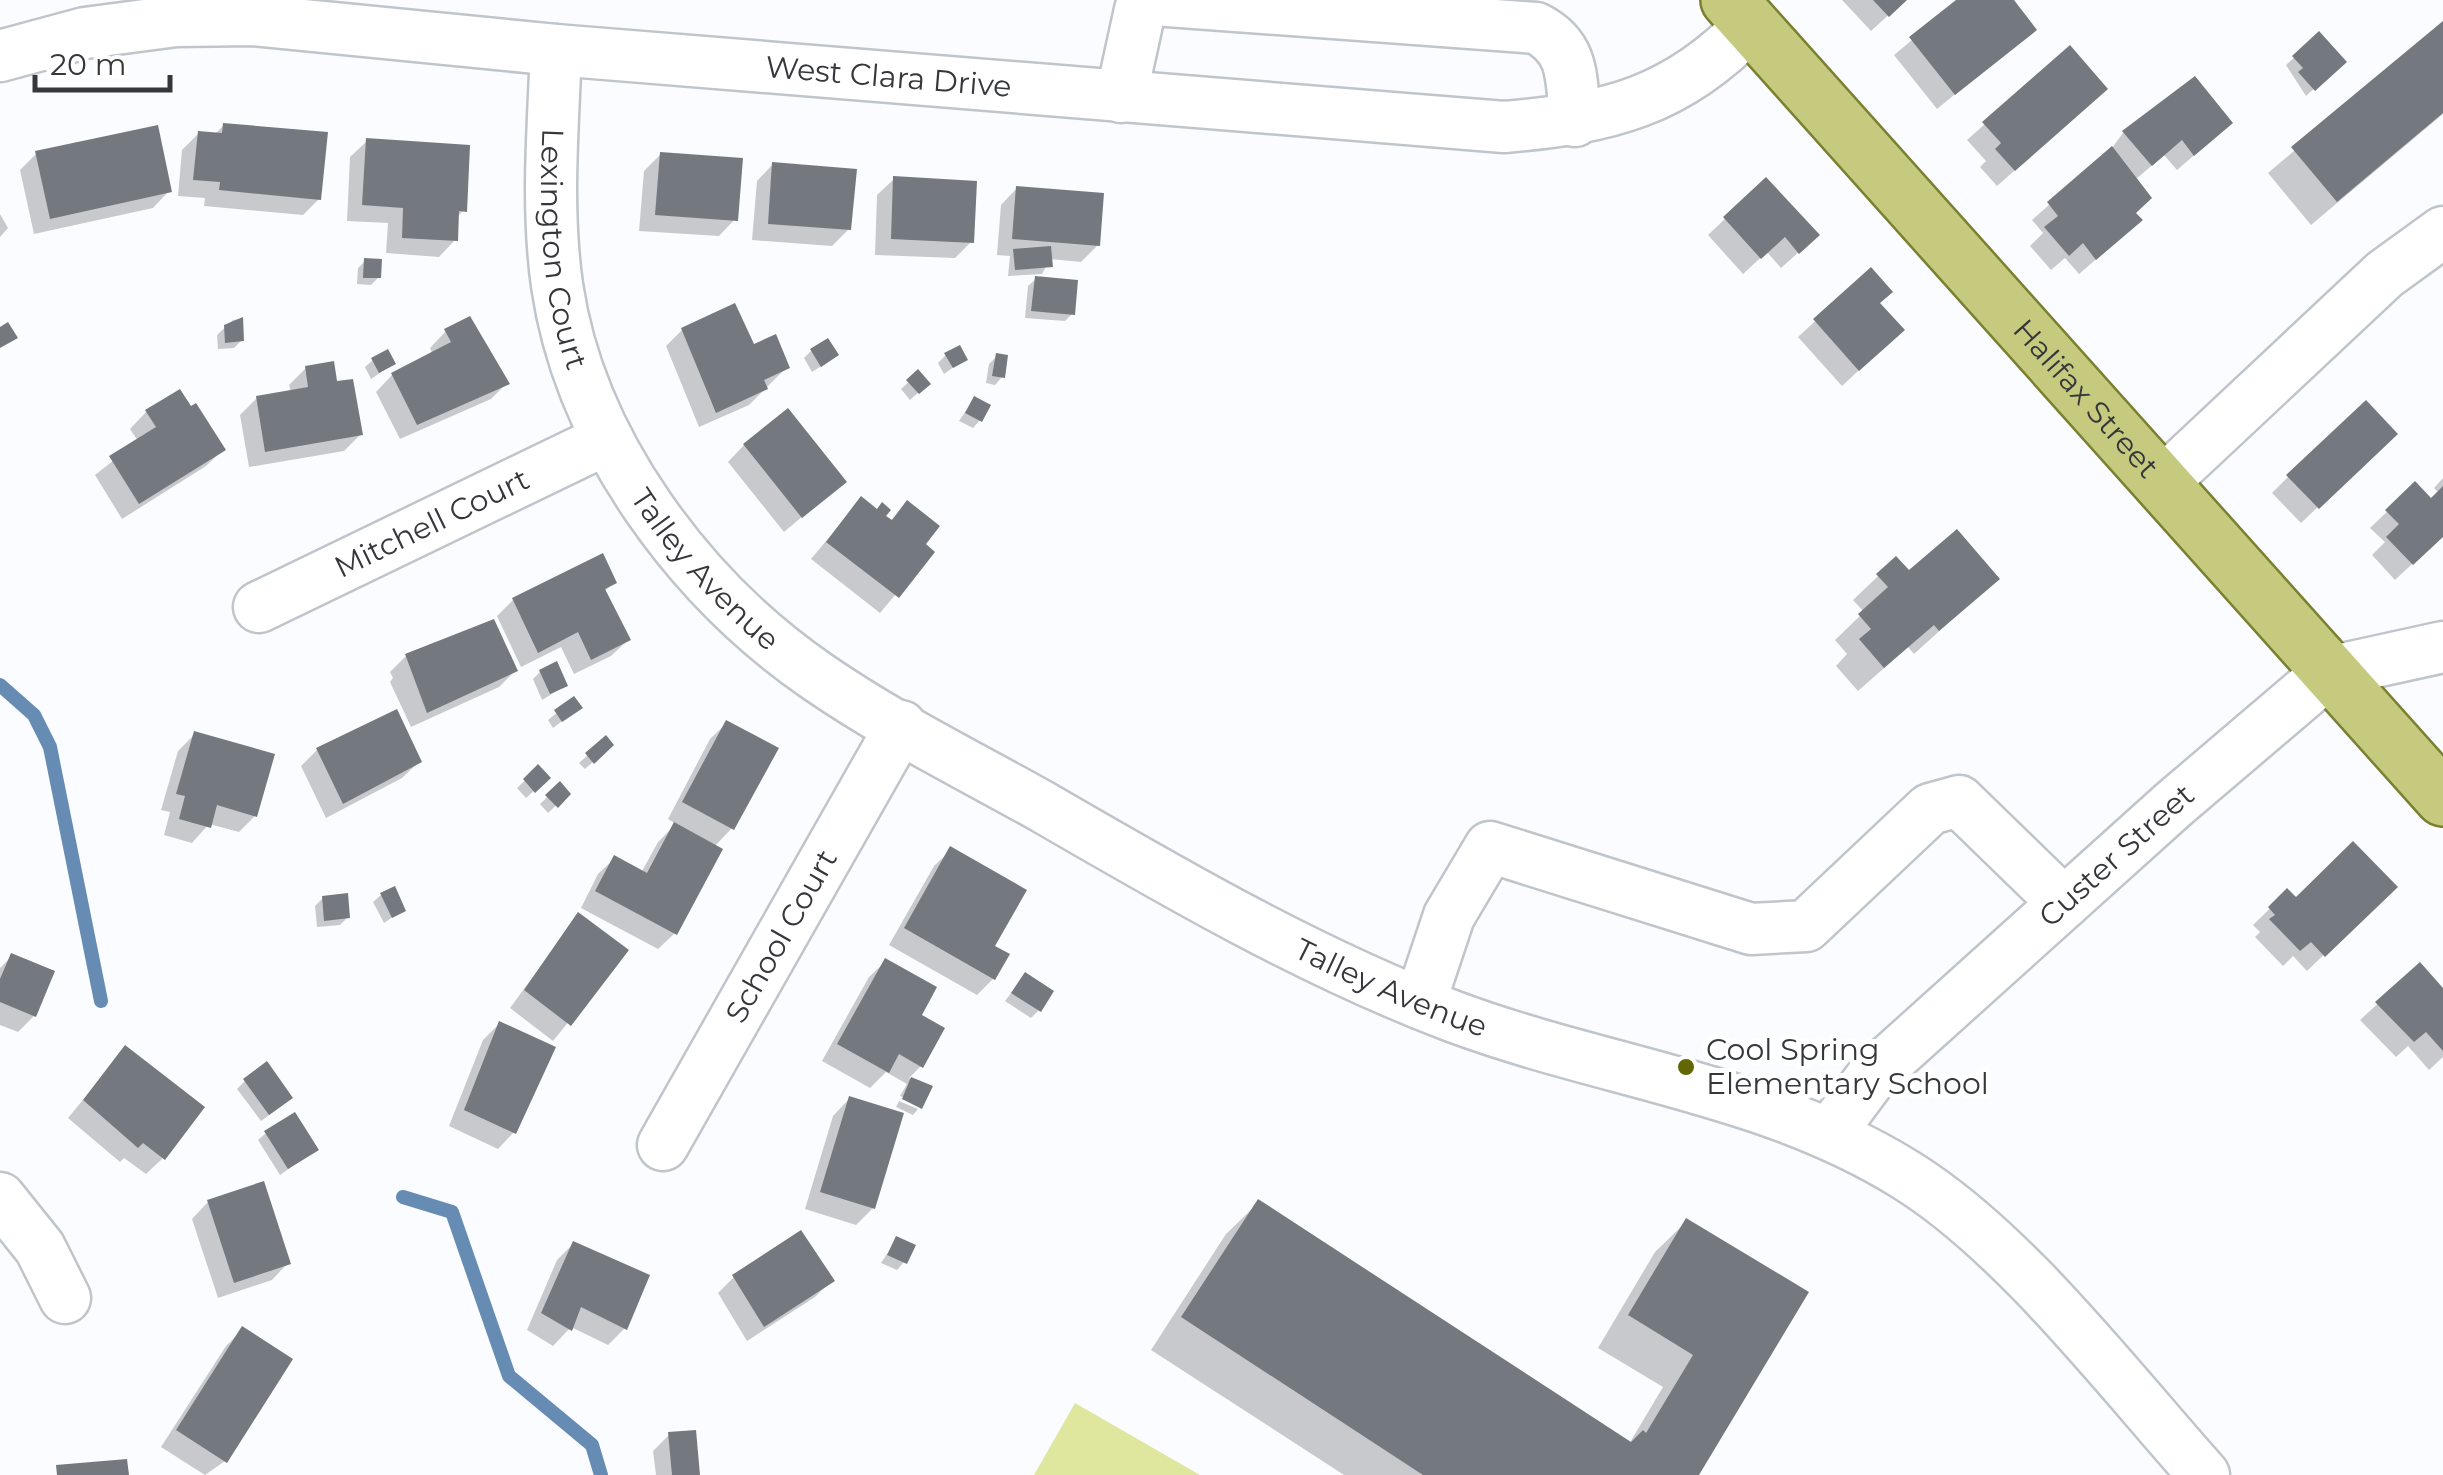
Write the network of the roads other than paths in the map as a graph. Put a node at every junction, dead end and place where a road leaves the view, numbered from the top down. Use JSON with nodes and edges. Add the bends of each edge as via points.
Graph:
{"nodes":[{"id":1,"x":1740,"y":12,"type":"edge"},
{"id":2,"x":556,"y":50,"type":"junction"},
{"id":3,"x":0,"y":56,"type":"edge"},
{"id":4,"x":1121,"y":97,"type":"junction"},
{"id":5,"x":1575,"y":121,"type":"junction"},
{"id":6,"x":2443,"y":232,"type":"edge"},
{"id":7,"x":607,"y":439,"type":"junction"},
{"id":8,"x":2162,"y":483,"type":"junction"},
{"id":9,"x":259,"y":606,"type":"dead end"},
{"id":10,"x":2443,"y":647,"type":"edge"},
{"id":11,"x":2329,"y":672,"type":"junction"},
{"id":12,"x":901,"y":726,"type":"junction"},
{"id":13,"x":2443,"y":798,"type":"edge"},
{"id":14,"x":2064,"y":903,"type":"junction"},
{"id":15,"x":1420,"y":1003,"type":"junction"},
{"id":16,"x":1830,"y":1132,"type":"junction"},
{"id":17,"x":663,"y":1144,"type":"dead end"},
{"id":18,"x":0,"y":1198,"type":"edge"},
{"id":19,"x":65,"y":1298,"type":"dead end"},
{"id":20,"x":2204,"y":1475,"type":"edge"}],
"edges":[{"from":1,"to":5,"type":"street","name":"West Clara Drive","via":[[1716,60],[1675,88]]},
{"from":1,"to":8,"type":"main road","name":"Halifax Street"},
{"from":2,"to":3,"type":"street","name":"West Clara Drive","via":[[253,20],[85,33]]},
{"from":2,"to":4,"type":"street","name":"West Clara Drive"},
{"from":2,"to":7,"type":"street","name":"Lexington Court","via":[[550,204],[558,289],[578,367]]},
{"from":4,"to":5,"type":"street","name":"West Clara Drive","via":[[1504,126]]},
{"from":4,"to":5,"type":"street","via":[[1140,10],[1154,0],[1536,28],[1556,38],[1568,55]]},
{"from":6,"to":8,"type":"street","via":[[2385,274]]},
{"from":7,"to":9,"type":"street","name":"Mitchell Court"},
{"from":7,"to":12,"type":"street","name":"Talley Avenue","via":[[692,562],[759,629],[817,676]]},
{"from":8,"to":11,"type":"main road","name":"Halifax Street"},
{"from":10,"to":11,"type":"street","name":"Custer Street"},
{"from":11,"to":13,"type":"main road","name":"Halifax Street"},
{"from":11,"to":14,"type":"street","name":"Custer Street"},
{"from":12,"to":15,"type":"street","name":"Talley Avenue","via":[[1139,862]]},
{"from":12,"to":17,"type":"street","name":"School Court"},
{"from":14,"to":15,"type":"street","via":[[1960,802],[1930,810],[1806,926],[1751,928],[1490,847],[1448,916]]},
{"from":14,"to":16,"type":"street","name":"Custer Street","via":[[1873,1076]]},
{"from":15,"to":16,"type":"street","name":"Talley Avenue"},
{"from":16,"to":20,"type":"street","name":"Talley Avenue","via":[[1910,1177],[1975,1226]]},
{"from":18,"to":19,"type":"street","via":[[40,1248]]}]}
